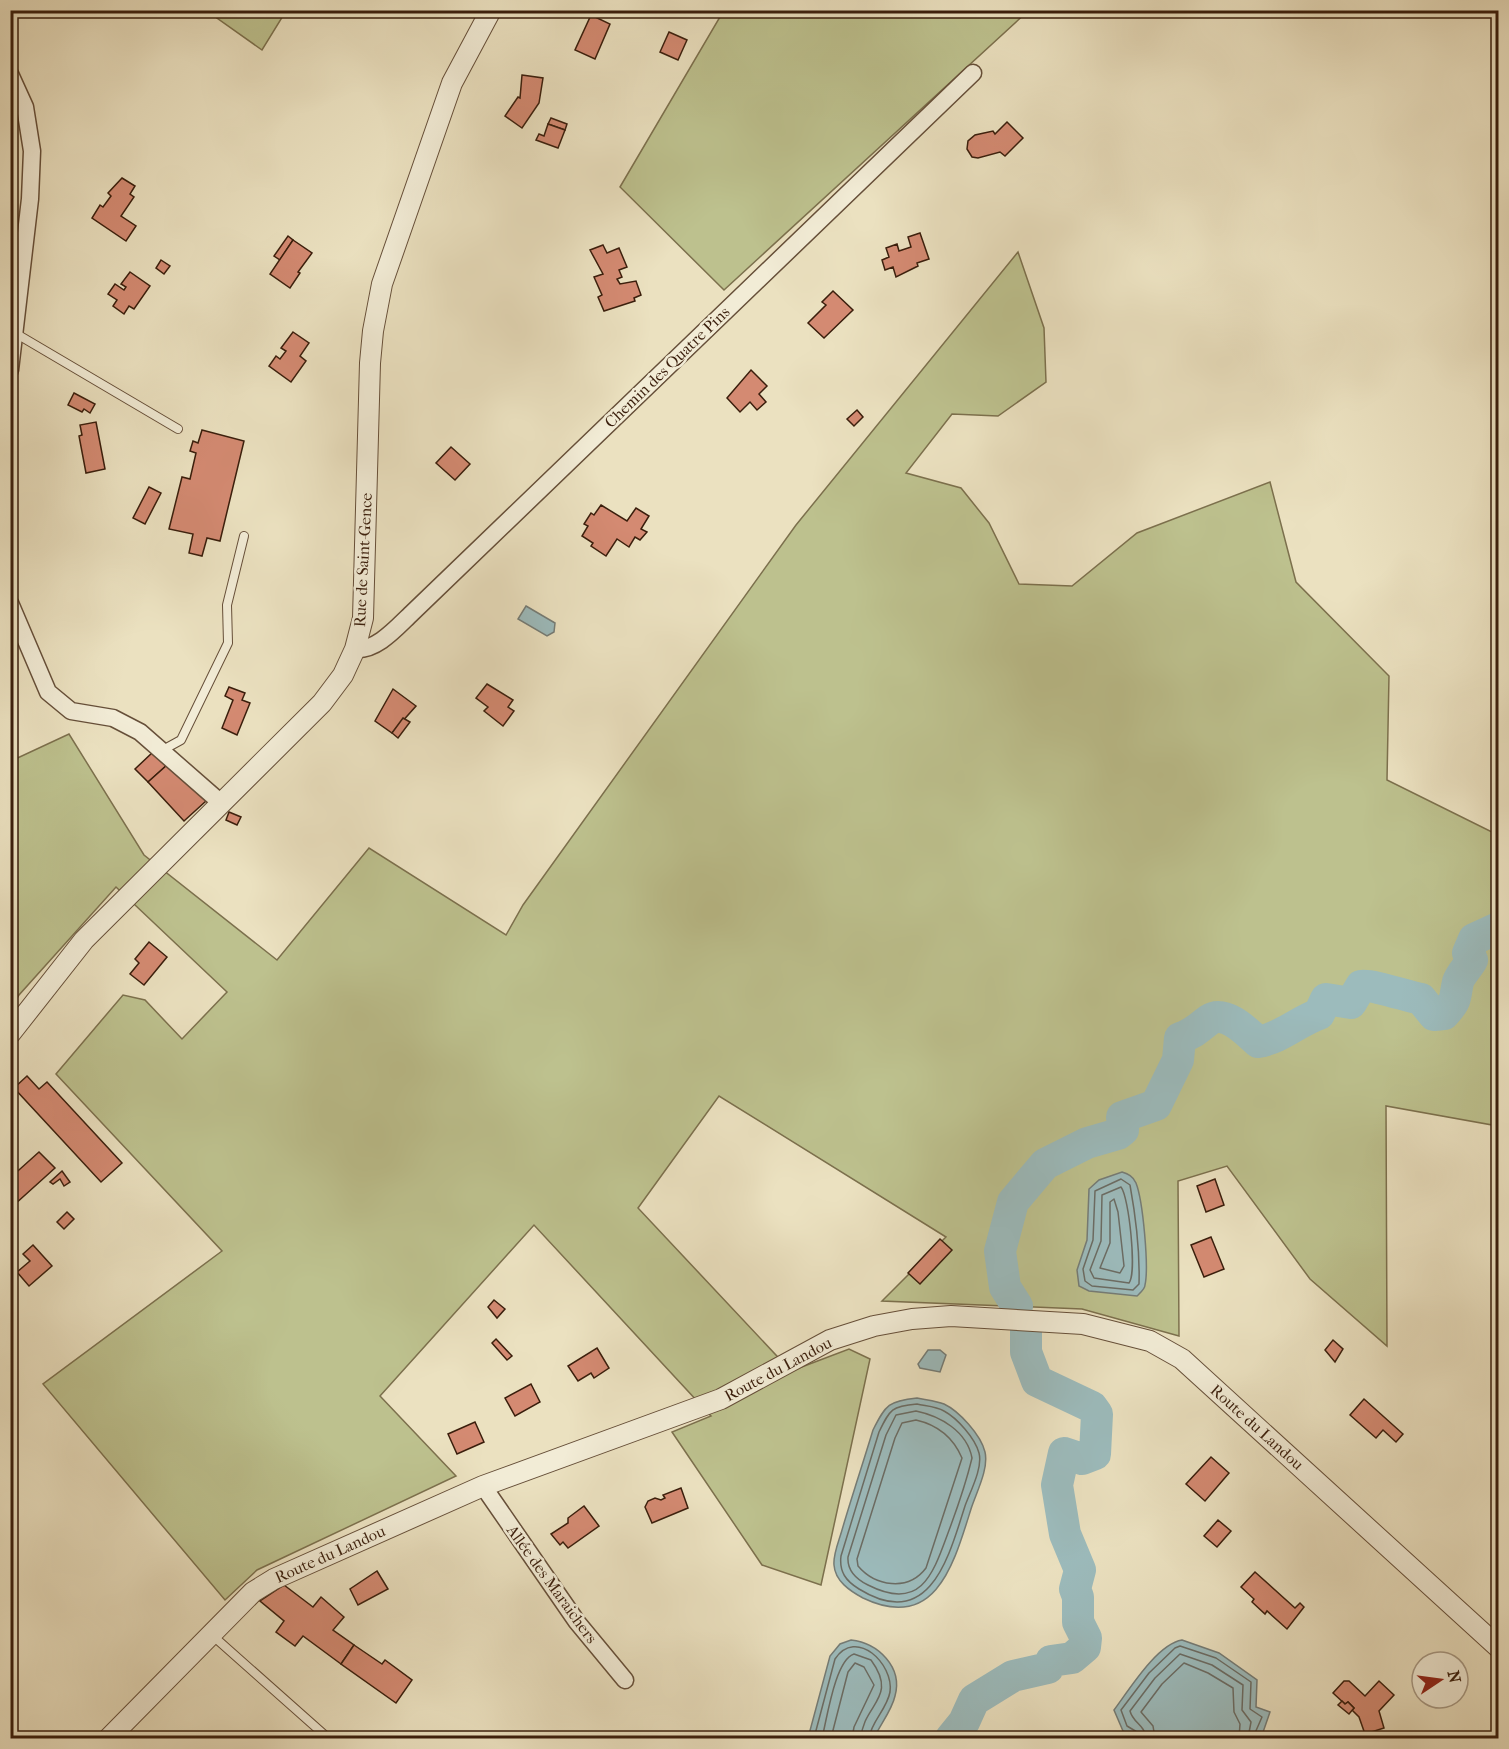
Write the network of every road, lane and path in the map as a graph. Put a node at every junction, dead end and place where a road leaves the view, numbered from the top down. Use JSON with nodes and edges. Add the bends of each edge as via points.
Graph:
{"nodes":[{"id":1,"x":490,"y":10,"type":"edge"},
{"id":2,"x":973,"y":73,"type":"dead end"},
{"id":3,"x":10,"y":74,"type":"edge"},
{"id":4,"x":15,"y":333,"type":"junction"},
{"id":5,"x":10,"y":370,"type":"edge"},
{"id":6,"x":178,"y":429,"type":"dead end"},
{"id":7,"x":244,"y":536,"type":"dead end"},
{"id":8,"x":10,"y":603,"type":"edge"},
{"id":9,"x":355,"y":649,"type":"junction"},
{"id":10,"x":161,"y":751,"type":"junction"},
{"id":11,"x":220,"y":802,"type":"junction"},
{"id":12,"x":10,"y":1034,"type":"edge"},
{"id":13,"x":483,"y":1486,"type":"junction"},
{"id":14,"x":211,"y":1635,"type":"junction"},
{"id":15,"x":1498,"y":1647,"type":"edge"},
{"id":16,"x":625,"y":1680,"type":"dead end"},
{"id":17,"x":109,"y":1738,"type":"edge"},
{"id":18,"x":328,"y":1738,"type":"edge"}],
"edges":[{"from":1,"to":9,"type":"street","name":"Rue de Saint-Gence","via":[[452,84],[382,284],[371,353],[363,618]]},
{"from":2,"to":9,"type":"street","name":"Chemin des Quatre Pins","via":[[412,614],[381,641]]},
{"from":3,"to":4,"type":"street","via":[[25,107],[32,152]]},
{"from":4,"to":5,"type":"street"},
{"from":4,"to":6,"type":"lane"},
{"from":7,"to":10,"type":"lane","via":[[227,605],[228,643],[181,740]]},
{"from":8,"to":10,"type":"street","via":[[48,692],[71,711],[112,718],[140,732]]},
{"from":9,"to":11,"type":"street","name":"Rue de Saint-Gence","via":[[343,675],[322,703]]},
{"from":10,"to":11,"type":"street"},
{"from":11,"to":12,"type":"street","name":"Rue de Saint-Gence","via":[[84,940]]},
{"from":13,"to":14,"type":"street","name":"Route du Landou","via":[[274,1579],[253,1592]]},
{"from":13,"to":15,"type":"street","name":"Route du Landou","via":[[722,1399],[830,1340],[874,1326],[951,1316],[1083,1324],[1150,1341],[1182,1359]]},
{"from":13,"to":16,"type":"street","name":"Allée des Maraichers","via":[[577,1622]]},
{"from":14,"to":17,"type":"street","name":"Route du Landou"},
{"from":14,"to":18,"type":"lane"}]}
